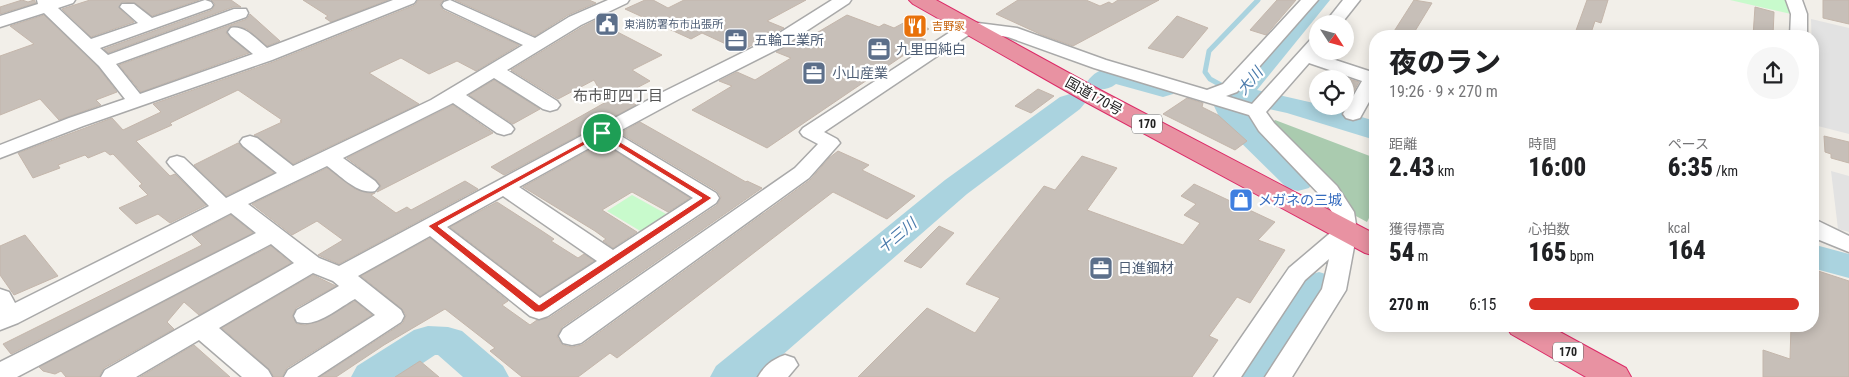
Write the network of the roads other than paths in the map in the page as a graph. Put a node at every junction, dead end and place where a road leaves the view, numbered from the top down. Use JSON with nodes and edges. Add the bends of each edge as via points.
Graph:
{"nodes":[{"id":1,"x":67,"y":0,"type":"edge"},
{"id":2,"x":408,"y":0,"type":"edge"},
{"id":3,"x":621,"y":0,"type":"edge"},
{"id":4,"x":843,"y":0,"type":"edge"},
{"id":5,"x":920,"y":0,"type":"edge"},
{"id":6,"x":1310,"y":0,"type":"edge"},
{"id":7,"x":1352,"y":0,"type":"edge"},
{"id":8,"x":1794,"y":0,"type":"edge"},
{"id":9,"x":202,"y":2,"type":"edge"},
{"id":10,"x":46,"y":3,"type":"edge"},
{"id":11,"x":450,"y":5,"type":"dead end"},
{"id":12,"x":128,"y":7,"type":"dead end"},
{"id":13,"x":1340,"y":15,"type":"edge"},
{"id":14,"x":0,"y":22,"type":"edge"},
{"id":15,"x":150,"y":24,"type":"junction"},
{"id":16,"x":970,"y":27,"type":"junction"},
{"id":17,"x":1799,"y":30,"type":"edge"},
{"id":18,"x":237,"y":32,"type":"dead end"},
{"id":19,"x":537,"y":45,"type":"junction"},
{"id":20,"x":88,"y":46,"type":"junction"},
{"id":21,"x":1309,"y":52,"type":"edge"},
{"id":22,"x":266,"y":56,"type":"junction"},
{"id":23,"x":1306,"y":56,"type":"junction"},
{"id":24,"x":105,"y":62,"type":"junction"},
{"id":25,"x":495,"y":70,"type":"junction"},
{"id":26,"x":1369,"y":76,"type":"edge"},
{"id":27,"x":1369,"y":91,"type":"edge"},
{"id":28,"x":453,"y":95,"type":"junction"},
{"id":29,"x":1214,"y":98,"type":"junction"},
{"id":30,"x":137,"y":102,"type":"junction"},
{"id":31,"x":550,"y":104,"type":"dead end"},
{"id":32,"x":1259,"y":106,"type":"junction"},
{"id":33,"x":1363,"y":107,"type":"edge"},
{"id":34,"x":504,"y":129,"type":"dead end"},
{"id":35,"x":602,"y":133,"type":"junction"},
{"id":36,"x":250,"y":142,"type":"dead end"},
{"id":37,"x":0,"y":152,"type":"edge"},
{"id":38,"x":328,"y":157,"type":"junction"},
{"id":39,"x":177,"y":162,"type":"dead end"},
{"id":40,"x":292,"y":175,"type":"junction"},
{"id":41,"x":368,"y":186,"type":"dead end"},
{"id":42,"x":504,"y":187,"type":"junction"},
{"id":43,"x":228,"y":206,"type":"junction"},
{"id":44,"x":432,"y":226,"type":"junction"},
{"id":45,"x":1346,"y":231,"type":"junction"},
{"id":46,"x":1819,"y":231,"type":"edge"},
{"id":47,"x":272,"y":234,"type":"junction"},
{"id":48,"x":1369,"y":243,"type":"edge"},
{"id":49,"x":1849,"y":244,"type":"edge"},
{"id":50,"x":612,"y":260,"type":"junction"},
{"id":51,"x":311,"y":264,"type":"junction"},
{"id":52,"x":349,"y":281,"type":"junction"},
{"id":53,"x":3,"y":312,"type":"edge"},
{"id":54,"x":306,"y":316,"type":"dead end"},
{"id":55,"x":201,"y":327,"type":"junction"},
{"id":56,"x":1533,"y":332,"type":"edge"},
{"id":57,"x":572,"y":336,"type":"dead end"},
{"id":58,"x":0,"y":374,"type":"edge"},
{"id":59,"x":10,"y":377,"type":"edge"},
{"id":60,"x":114,"y":377,"type":"edge"},
{"id":61,"x":259,"y":377,"type":"edge"},
{"id":62,"x":297,"y":377,"type":"edge"},
{"id":63,"x":1226,"y":377,"type":"edge"},
{"id":64,"x":1278,"y":377,"type":"edge"},
{"id":65,"x":1614,"y":377,"type":"edge"}],
"edges":[{"from":1,"to":10,"type":"street"},
{"from":2,"to":22,"type":"street"},
{"from":3,"to":19,"type":"street","via":[[575,21]]},
{"from":4,"to":35,"type":"street","via":[[776,42]]},
{"from":5,"to":16,"type":"highway","name":"国道170号","number":"170"},
{"from":6,"to":29,"type":"street","via":[[1230,88]]},
{"from":7,"to":13,"type":"street"},
{"from":8,"to":17,"type":"street","via":[[1799,14]]},
{"from":9,"to":15,"type":"street"},
{"from":9,"to":24,"type":"street","via":[[232,16]]},
{"from":10,"to":14,"type":"street"},
{"from":10,"to":20,"type":"street"},
{"from":11,"to":19,"type":"street"},
{"from":12,"to":15,"type":"street"},
{"from":15,"to":20,"type":"street"},
{"from":16,"to":29,"type":"street","via":[[1011,32],[1100,64]]},
{"from":16,"to":45,"type":"highway","name":"国道170号","number":"170"},
{"from":16,"to":57,"type":"street","via":[[810,132],[830,143],[802,173]]},
{"from":18,"to":22,"type":"street"},
{"from":19,"to":25,"type":"street"},
{"from":20,"to":24,"type":"street"},
{"from":21,"to":23,"type":"street"},
{"from":22,"to":30,"type":"street"},
{"from":23,"to":26,"type":"street"},
{"from":23,"to":32,"type":"street"},
{"from":24,"to":30,"type":"street"},
{"from":25,"to":28,"type":"street"},
{"from":25,"to":31,"type":"street"},
{"from":27,"to":33,"type":"street"},
{"from":28,"to":34,"type":"street"},
{"from":28,"to":38,"type":"street"},
{"from":29,"to":32,"type":"street"},
{"from":30,"to":37,"type":"street"},
{"from":32,"to":45,"type":"street","via":[[1266,127],[1329,191],[1343,212]]},
{"from":35,"to":42,"type":"street"},
{"from":35,"to":50,"type":"street","via":[[708,198]]},
{"from":36,"to":40,"type":"street"},
{"from":38,"to":40,"type":"street"},
{"from":38,"to":41,"type":"street"},
{"from":39,"to":43,"type":"street"},
{"from":40,"to":43,"type":"street"},
{"from":42,"to":44,"type":"street"},
{"from":42,"to":50,"type":"street"},
{"from":43,"to":47,"type":"street"},
{"from":43,"to":53,"type":"street"},
{"from":44,"to":50,"type":"street","via":[[539,310]]},
{"from":44,"to":52,"type":"street"},
{"from":45,"to":48,"type":"highway","name":"国道170号","number":"170"},
{"from":45,"to":63,"type":"street","via":[[1297,274]]},
{"from":45,"to":64,"type":"street","via":[[1334,290]]},
{"from":46,"to":49,"type":"street"},
{"from":47,"to":51,"type":"street"},
{"from":47,"to":58,"type":"street"},
{"from":51,"to":52,"type":"street"},
{"from":51,"to":55,"type":"street"},
{"from":52,"to":54,"type":"street"},
{"from":52,"to":62,"type":"street","via":[[392,316]]},
{"from":55,"to":60,"type":"street"},
{"from":55,"to":61,"type":"street"},
{"from":56,"to":65,"type":"highway","number":"170"},
{"from":58,"to":59,"type":"street"}]}
